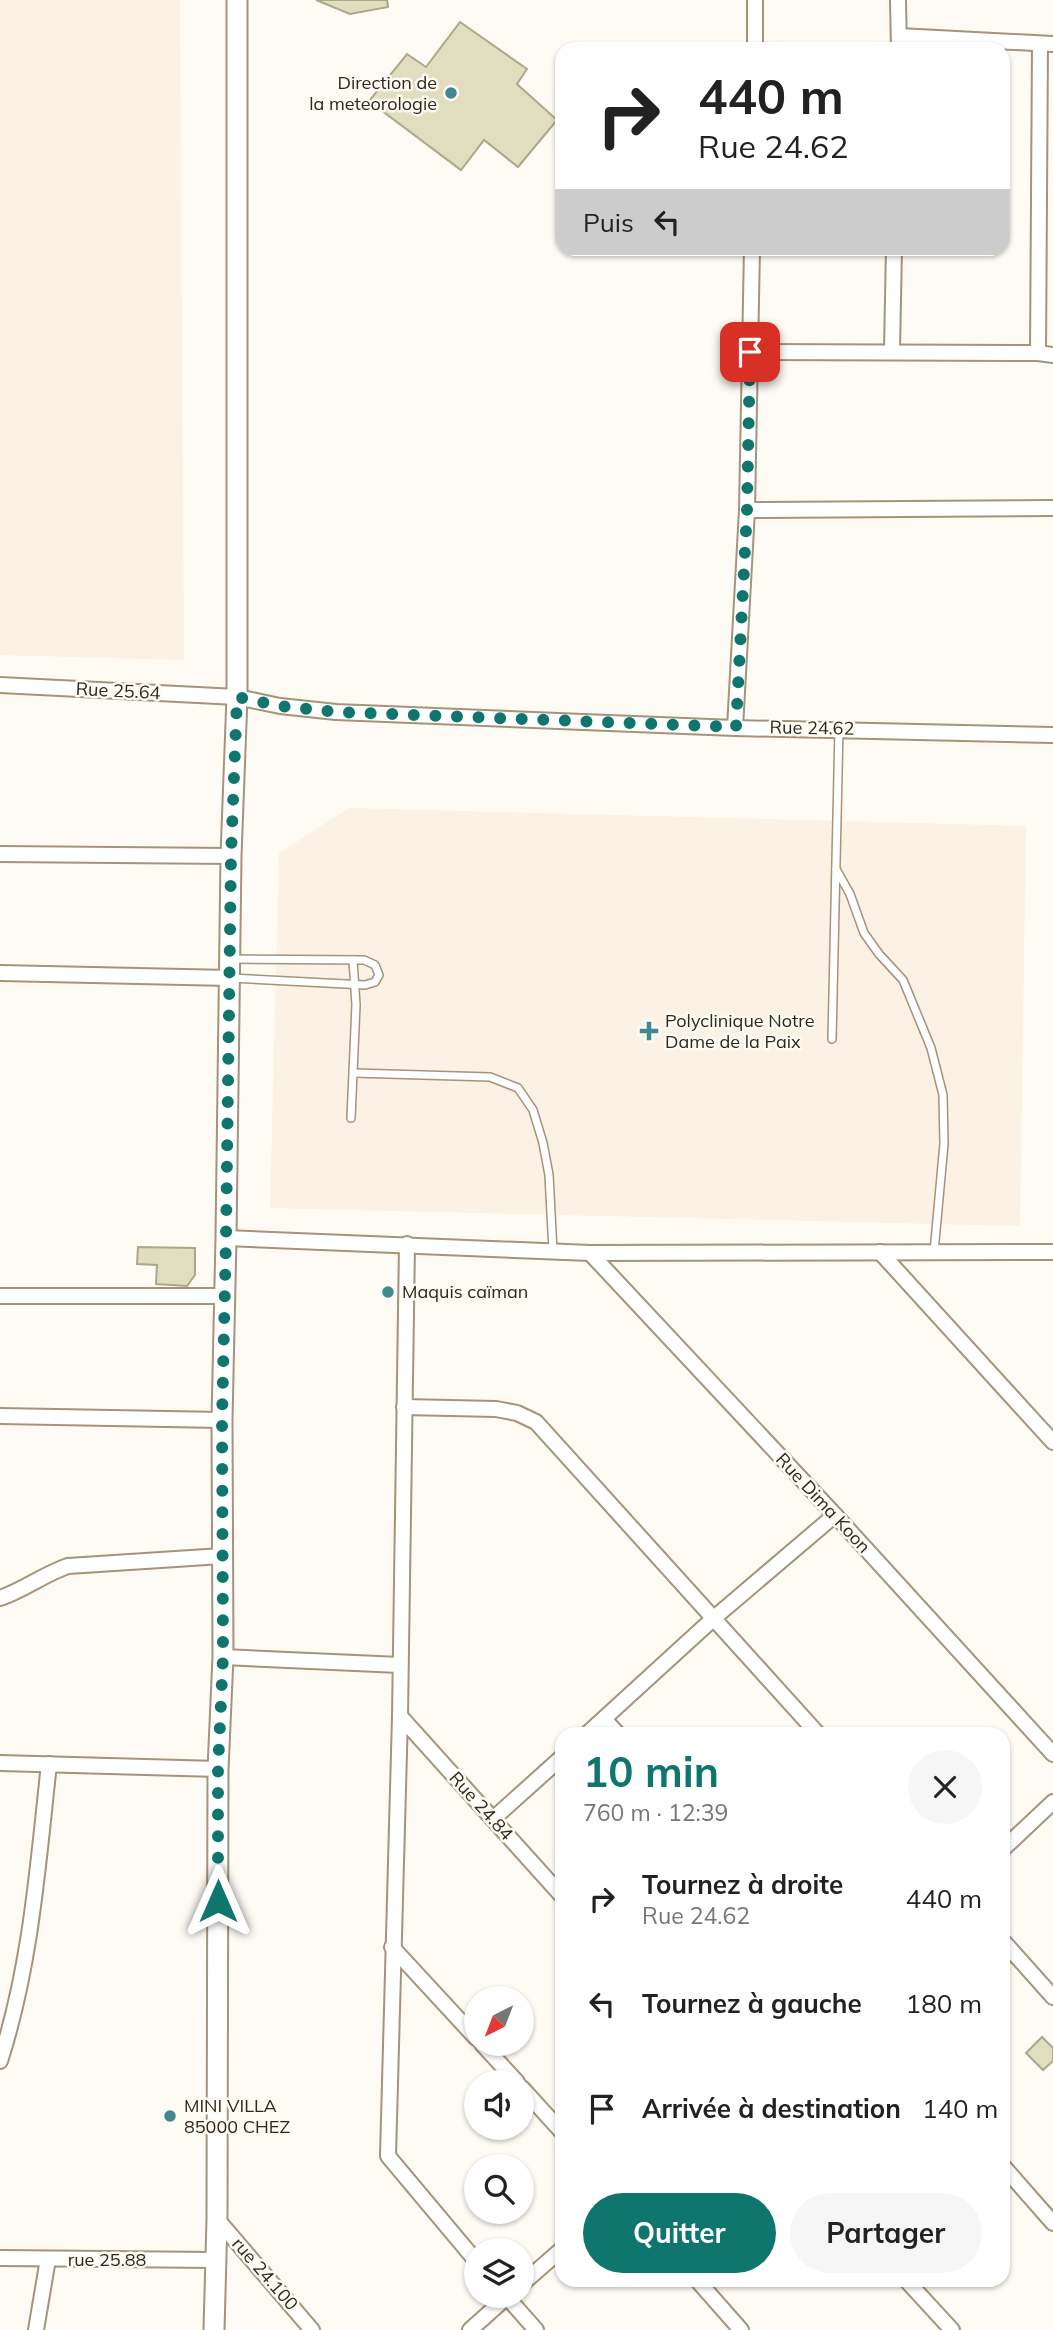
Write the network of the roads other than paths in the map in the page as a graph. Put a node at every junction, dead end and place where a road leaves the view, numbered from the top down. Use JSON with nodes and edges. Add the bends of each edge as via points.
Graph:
{"nodes":[{"id":1,"x":237,"y":0,"type":"edge"},
{"id":2,"x":755,"y":0,"type":"edge"},
{"id":3,"x":898,"y":0,"type":"edge"},
{"id":4,"x":755,"y":42,"type":"edge"},
{"id":5,"x":899,"y":42,"type":"edge"},
{"id":6,"x":1010,"y":44,"type":"edge"},
{"id":7,"x":1047,"y":44,"type":"edge"},
{"id":8,"x":752,"y":256,"type":"edge"},
{"id":9,"x":894,"y":256,"type":"edge"},
{"id":10,"x":892,"y":351,"type":"junction"},
{"id":11,"x":750,"y":352,"type":"junction"},
{"id":12,"x":1046,"y":354,"type":"edge"},
{"id":13,"x":1053,"y":508,"type":"edge"},
{"id":14,"x":747,"y":510,"type":"junction"},
{"id":15,"x":0,"y":685,"type":"edge"},
{"id":16,"x":237,"y":697,"type":"junction"},
{"id":17,"x":736,"y":727,"type":"junction"},
{"id":18,"x":839,"y":729,"type":"junction"},
{"id":19,"x":1053,"y":735,"type":"edge"},
{"id":20,"x":0,"y":855,"type":"edge"},
{"id":21,"x":231,"y":856,"type":"junction"},
{"id":22,"x":836,"y":869,"type":"junction"},
{"id":23,"x":353,"y":960,"type":"junction"},
{"id":24,"x":230,"y":969,"type":"junction"},
{"id":25,"x":0,"y":973,"type":"edge"},
{"id":26,"x":355,"y":984,"type":"junction"},
{"id":27,"x":832,"y":1039,"type":"dead end"},
{"id":28,"x":354,"y":1073,"type":"junction"},
{"id":29,"x":351,"y":1118,"type":"dead end"},
{"id":30,"x":226,"y":1238,"type":"junction"},
{"id":31,"x":407,"y":1244,"type":"junction"},
{"id":32,"x":552,"y":1251,"type":"junction"},
{"id":33,"x":880,"y":1252,"type":"junction"},
{"id":34,"x":934,"y":1252,"type":"junction"},
{"id":35,"x":1053,"y":1252,"type":"edge"},
{"id":36,"x":590,"y":1253,"type":"junction"},
{"id":37,"x":0,"y":1296,"type":"edge"},
{"id":38,"x":224,"y":1296,"type":"junction"},
{"id":39,"x":404,"y":1407,"type":"junction"},
{"id":40,"x":0,"y":1416,"type":"edge"},
{"id":41,"x":222,"y":1420,"type":"junction"},
{"id":42,"x":1053,"y":1442,"type":"edge"},
{"id":43,"x":835,"y":1515,"type":"junction"},
{"id":44,"x":222,"y":1556,"type":"junction"},
{"id":45,"x":0,"y":1598,"type":"edge"},
{"id":46,"x":714,"y":1618,"type":"junction"},
{"id":47,"x":223,"y":1657,"type":"junction"},
{"id":48,"x":400,"y":1665,"type":"junction"},
{"id":49,"x":401,"y":1716,"type":"junction"},
{"id":50,"x":604,"y":1719,"type":"junction"},
{"id":51,"x":595,"y":1727,"type":"edge"},
{"id":52,"x":611,"y":1727,"type":"edge"},
{"id":53,"x":812,"y":1727,"type":"edge"},
{"id":54,"x":1053,"y":1754,"type":"edge"},
{"id":55,"x":0,"y":1763,"type":"edge"},
{"id":56,"x":555,"y":1763,"type":"edge"},
{"id":57,"x":48,"y":1764,"type":"junction"},
{"id":58,"x":218,"y":1769,"type":"junction"},
{"id":59,"x":1053,"y":1802,"type":"edge"},
{"id":60,"x":493,"y":1819,"type":"junction"},
{"id":61,"x":1010,"y":1842,"type":"edge"},
{"id":62,"x":555,"y":1888,"type":"edge"},
{"id":63,"x":392,"y":1947,"type":"junction"},
{"id":64,"x":1010,"y":1949,"type":"edge"},
{"id":65,"x":1053,"y":1997,"type":"edge"},
{"id":66,"x":464,"y":2025,"type":"edge"},
{"id":67,"x":493,"y":2056,"type":"edge"},
{"id":68,"x":0,"y":2061,"type":"edge"},
{"id":69,"x":506,"y":2070,"type":"edge"},
{"id":70,"x":534,"y":2101,"type":"edge"},
{"id":71,"x":555,"y":2124,"type":"edge"},
{"id":72,"x":1010,"y":2174,"type":"edge"},
{"id":73,"x":217,"y":2219,"type":"junction"},
{"id":74,"x":1053,"y":2223,"type":"edge"},
{"id":75,"x":464,"y":2247,"type":"edge"},
{"id":76,"x":555,"y":2255,"type":"edge"},
{"id":77,"x":0,"y":2258,"type":"edge"},
{"id":78,"x":48,"y":2259,"type":"junction"},
{"id":79,"x":215,"y":2260,"type":"junction"},
{"id":80,"x":534,"y":2274,"type":"edge"},
{"id":81,"x":702,"y":2287,"type":"edge"},
{"id":82,"x":912,"y":2287,"type":"edge"},
{"id":83,"x":494,"y":2308,"type":"edge"},
{"id":84,"x":517,"y":2308,"type":"edge"},
{"id":85,"x":36,"y":2330,"type":"edge"},
{"id":86,"x":214,"y":2330,"type":"edge"},
{"id":87,"x":312,"y":2330,"type":"edge"},
{"id":88,"x":470,"y":2330,"type":"edge"},
{"id":89,"x":536,"y":2330,"type":"edge"},
{"id":90,"x":741,"y":2330,"type":"edge"},
{"id":91,"x":952,"y":2330,"type":"edge"}],
"edges":[{"from":1,"to":16,"type":"street"},
{"from":2,"to":4,"type":"street"},
{"from":3,"to":5,"type":"street"},
{"from":6,"to":7,"type":"street"},
{"from":7,"to":12,"type":"street"},
{"from":8,"to":11,"type":"street"},
{"from":9,"to":10,"type":"street"},
{"from":10,"to":11,"type":"street"},
{"from":10,"to":12,"type":"street"},
{"from":11,"to":14,"type":"street"},
{"from":13,"to":14,"type":"street"},
{"from":14,"to":17,"type":"street"},
{"from":15,"to":16,"type":"street","name":"Rue 25.64"},
{"from":16,"to":17,"type":"street","name":"Rue 24.62","via":[[336,712]]},
{"from":16,"to":21,"type":"street"},
{"from":17,"to":18,"type":"street","name":"Rue 24.62"},
{"from":18,"to":19,"type":"street","name":"Rue 24.62"},
{"from":18,"to":22,"type":"lane"},
{"from":20,"to":21,"type":"street"},
{"from":21,"to":24,"type":"street"},
{"from":22,"to":27,"type":"lane"},
{"from":22,"to":34,"type":"lane","via":[[864,933],[903,980],[931,1048],[943,1094],[944,1144]]},
{"from":23,"to":24,"type":"lane"},
{"from":23,"to":26,"type":"lane"},
{"from":23,"to":26,"type":"lane","via":[[375,965],[379,975],[375,982]]},
{"from":24,"to":25,"type":"street"},
{"from":24,"to":26,"type":"lane"},
{"from":24,"to":30,"type":"street"},
{"from":26,"to":28,"type":"lane"},
{"from":28,"to":29,"type":"lane"},
{"from":28,"to":32,"type":"lane","via":[[490,1077],[518,1088],[533,1110],[543,1143]]},
{"from":30,"to":31,"type":"street"},
{"from":30,"to":38,"type":"street"},
{"from":31,"to":32,"type":"street"},
{"from":31,"to":39,"type":"street"},
{"from":32,"to":36,"type":"street"},
{"from":33,"to":34,"type":"street"},
{"from":33,"to":36,"type":"street"},
{"from":33,"to":42,"type":"street"},
{"from":34,"to":35,"type":"street"},
{"from":36,"to":43,"type":"street","name":"Rue Dima Koon"},
{"from":37,"to":38,"type":"street"},
{"from":38,"to":41,"type":"street"},
{"from":39,"to":46,"type":"street","via":[[496,1409],[536,1422]]},
{"from":39,"to":48,"type":"street"},
{"from":40,"to":41,"type":"street"},
{"from":41,"to":44,"type":"street"},
{"from":43,"to":46,"type":"street"},
{"from":43,"to":54,"type":"street","name":"Rue Dima Koon"},
{"from":44,"to":45,"type":"street","via":[[68,1566]]},
{"from":44,"to":47,"type":"street"},
{"from":46,"to":50,"type":"street"},
{"from":46,"to":53,"type":"street"},
{"from":47,"to":48,"type":"street"},
{"from":47,"to":58,"type":"street"},
{"from":48,"to":49,"type":"street"},
{"from":49,"to":60,"type":"street","name":"Rue 24.84"},
{"from":49,"to":63,"type":"street"},
{"from":50,"to":51,"type":"street"},
{"from":50,"to":52,"type":"street"},
{"from":55,"to":57,"type":"street"},
{"from":56,"to":60,"type":"street"},
{"from":57,"to":58,"type":"street"},
{"from":57,"to":68,"type":"street","via":[[32,1922],[13,2021]]},
{"from":58,"to":73,"type":"street"},
{"from":59,"to":61,"type":"street"},
{"from":60,"to":62,"type":"street","name":"Rue 24.84"},
{"from":63,"to":66,"type":"street"},
{"from":63,"to":75,"type":"street","via":[[388,2156]]},
{"from":64,"to":65,"type":"street"},
{"from":67,"to":69,"type":"street"},
{"from":70,"to":71,"type":"street"},
{"from":72,"to":74,"type":"street"},
{"from":73,"to":79,"type":"street"},
{"from":73,"to":87,"type":"street","name":"rue 24.100"},
{"from":76,"to":80,"type":"street"},
{"from":77,"to":78,"type":"street","name":"rue 25.88"},
{"from":78,"to":79,"type":"street","name":"rue 25.88"},
{"from":78,"to":85,"type":"street"},
{"from":79,"to":86,"type":"street"},
{"from":81,"to":90,"type":"street"},
{"from":82,"to":91,"type":"street"},
{"from":83,"to":88,"type":"street"},
{"from":84,"to":89,"type":"street"}]}
